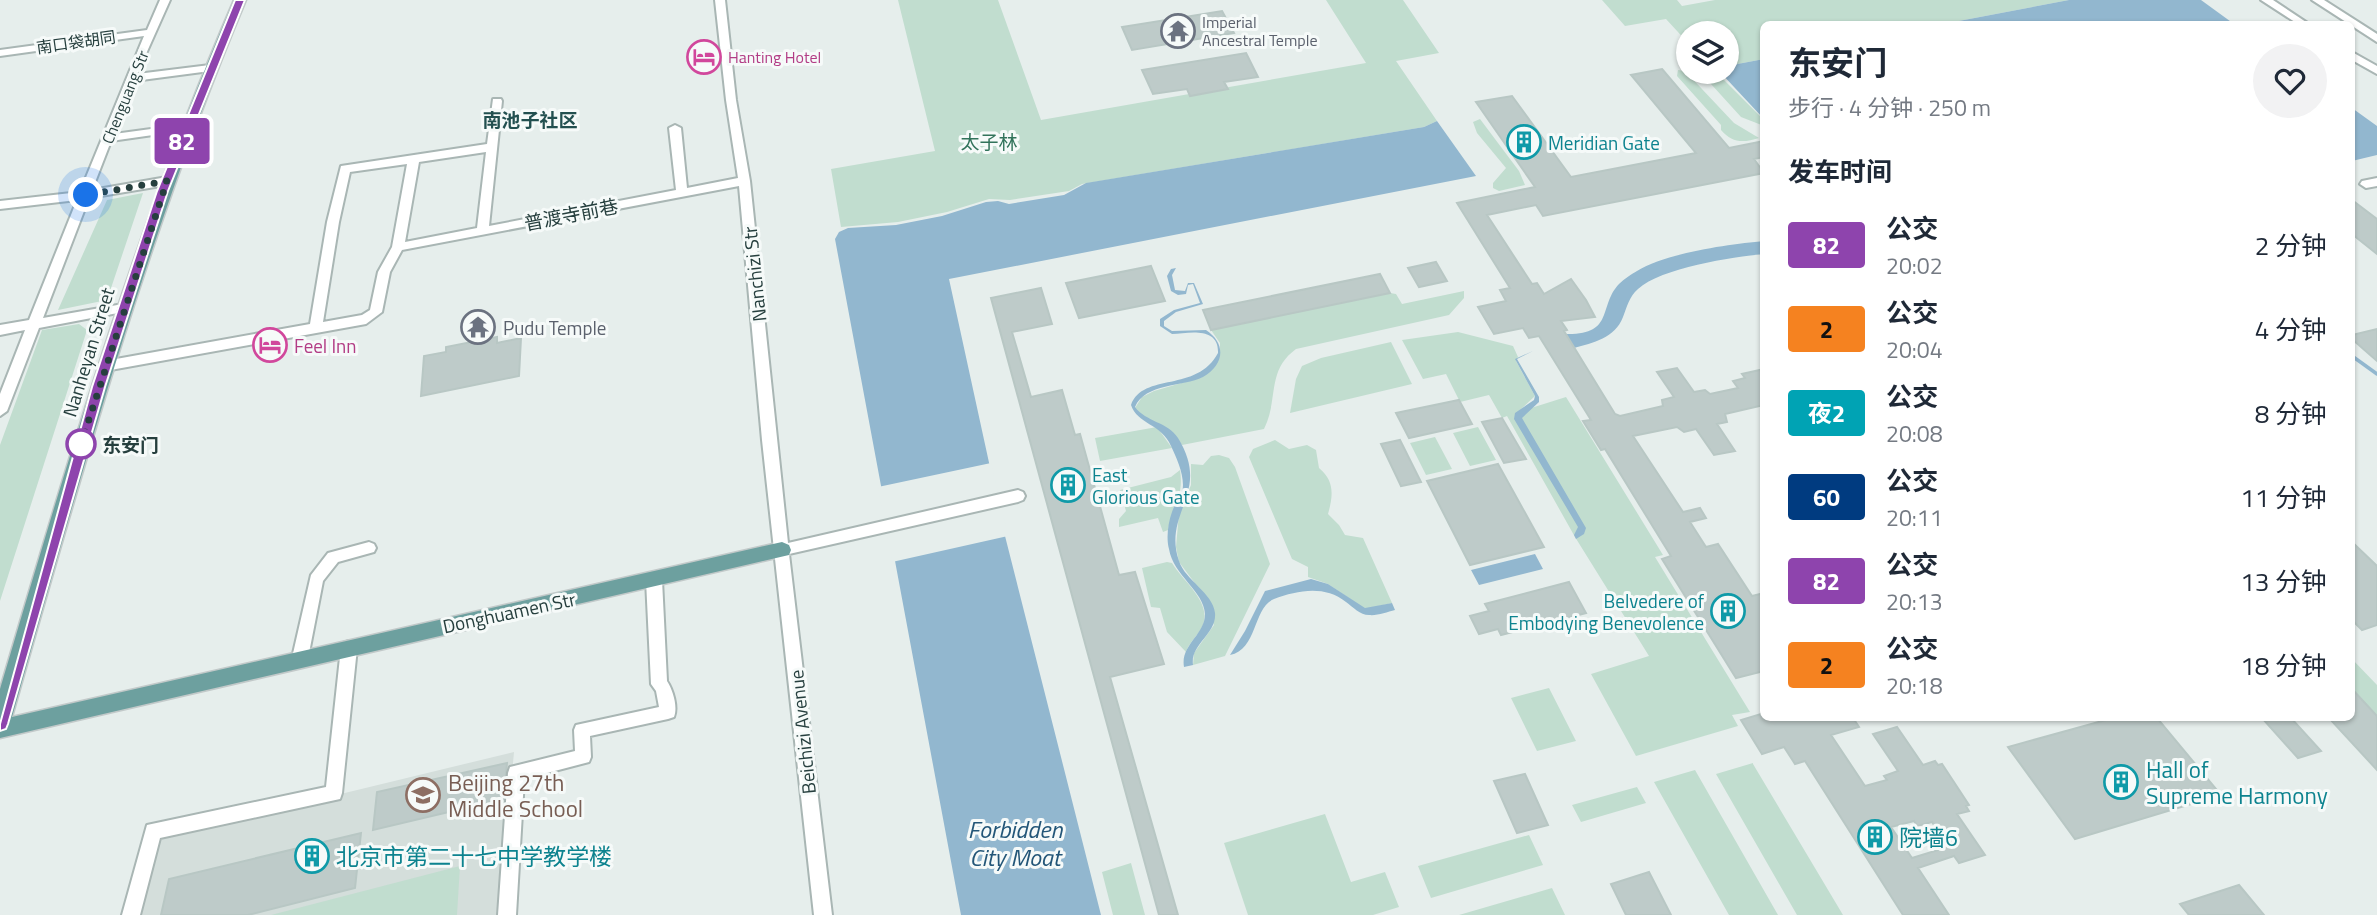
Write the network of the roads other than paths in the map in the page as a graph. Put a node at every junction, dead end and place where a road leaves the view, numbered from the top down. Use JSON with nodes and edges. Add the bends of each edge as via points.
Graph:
{"nodes":[{"id":1,"x":165,"y":0,"type":"edge"},
{"id":2,"x":240,"y":0,"type":"edge"},
{"id":3,"x":719,"y":0,"type":"edge"},
{"id":4,"x":2266,"y":0,"type":"edge"},
{"id":5,"x":2317,"y":0,"type":"edge"},
{"id":6,"x":2299,"y":21,"type":"edge"},
{"id":7,"x":2349,"y":21,"type":"edge"},
{"id":8,"x":2355,"y":25,"type":"edge"},
{"id":9,"x":152,"y":32,"type":"junction"},
{"id":10,"x":2377,"y":39,"type":"edge"},
{"id":11,"x":0,"y":53,"type":"edge"},
{"id":12,"x":2355,"y":57,"type":"edge"},
{"id":13,"x":210,"y":68,"type":"junction"},
{"id":14,"x":2377,"y":71,"type":"edge"},
{"id":15,"x":130,"y":78,"type":"junction"},
{"id":16,"x":497,"y":101,"type":"dead end"},
{"id":17,"x":188,"y":127,"type":"junction"},
{"id":18,"x":675,"y":128,"type":"dead end"},
{"id":19,"x":108,"y":138,"type":"junction"},
{"id":20,"x":493,"y":147,"type":"junction"},
{"id":21,"x":414,"y":159,"type":"junction"},
{"id":22,"x":167,"y":181,"type":"junction"},
{"id":23,"x":744,"y":181,"type":"junction"},
{"id":24,"x":682,"y":192,"type":"junction"},
{"id":25,"x":86,"y":195,"type":"junction"},
{"id":26,"x":0,"y":205,"type":"edge"},
{"id":27,"x":483,"y":230,"type":"junction"},
{"id":28,"x":398,"y":247,"type":"junction"},
{"id":29,"x":123,"y":308,"type":"junction"},
{"id":30,"x":32,"y":324,"type":"junction"},
{"id":31,"x":316,"y":328,"type":"junction"},
{"id":32,"x":0,"y":330,"type":"edge"},
{"id":33,"x":105,"y":366,"type":"junction"},
{"id":34,"x":0,"y":411,"type":"edge"},
{"id":35,"x":1018,"y":496,"type":"dead end"},
{"id":36,"x":369,"y":548,"type":"dead end"},
{"id":37,"x":782,"y":550,"type":"junction"},
{"id":38,"x":654,"y":580,"type":"junction"},
{"id":39,"x":349,"y":648,"type":"junction"},
{"id":40,"x":300,"y":658,"type":"junction"},
{"id":41,"x":0,"y":727,"type":"edge"},
{"id":42,"x":131,"y":915,"type":"edge"},
{"id":43,"x":507,"y":915,"type":"edge"},
{"id":44,"x":823,"y":915,"type":"edge"}],
"edges":[{"from":1,"to":9,"type":"street","name":"Chenguang Str"},
{"from":2,"to":13,"type":"main road","name":"Nanheyan Street"},
{"from":3,"to":23,"type":"street","name":"Nanchizi Str"},
{"from":4,"to":6,"type":"street"},
{"from":5,"to":7,"type":"street"},
{"from":8,"to":10,"type":"street"},
{"from":9,"to":11,"type":"street","name":"南口袋胡同"},
{"from":9,"to":15,"type":"street","name":"Chenguang Str"},
{"from":12,"to":14,"type":"street"},
{"from":13,"to":15,"type":"street"},
{"from":13,"to":17,"type":"main road","name":"Nanheyan Street"},
{"from":15,"to":19,"type":"street","name":"Chenguang Str"},
{"from":16,"to":20,"type":"street"},
{"from":17,"to":19,"type":"street"},
{"from":17,"to":22,"type":"main road","name":"Nanheyan Street"},
{"from":18,"to":24,"type":"street"},
{"from":19,"to":25,"type":"street","name":"Chenguang Str"},
{"from":20,"to":21,"type":"street"},
{"from":20,"to":27,"type":"street"},
{"from":21,"to":28,"type":"street"},
{"from":21,"to":31,"type":"street","via":[[345,169]]},
{"from":22,"to":25,"type":"street"},
{"from":22,"to":29,"type":"main road","name":"Nanheyan Street"},
{"from":23,"to":24,"type":"street","name":"普渡寺前巷"},
{"from":23,"to":37,"type":"street","name":"Nanchizi Str"},
{"from":24,"to":27,"type":"street","name":"普渡寺前巷"},
{"from":25,"to":26,"type":"street"},
{"from":25,"to":30,"type":"street","name":"Chenguang Str"},
{"from":27,"to":28,"type":"street","name":"普渡寺前巷"},
{"from":28,"to":31,"type":"street","via":[[384,272],[376,312],[366,319]]},
{"from":29,"to":30,"type":"street"},
{"from":29,"to":33,"type":"main road","name":"Nanheyan Street"},
{"from":30,"to":32,"type":"street"},
{"from":30,"to":34,"type":"street","name":"Chenguang Str"},
{"from":31,"to":33,"type":"street"},
{"from":33,"to":41,"type":"main road","name":"Nanheyan Street"},
{"from":35,"to":37,"type":"street","name":"Donghuamen Str"},
{"from":36,"to":40,"type":"street","via":[[333,557],[316,579]]},
{"from":37,"to":38,"type":"main road","name":"Donghuamen Str"},
{"from":37,"to":44,"type":"street","name":"Beichizi Avenue"},
{"from":38,"to":39,"type":"main road","name":"Donghuamen Str"},
{"from":38,"to":43,"type":"street","via":[[659,684],[668,712],[582,730],[583,757],[516,773]]},
{"from":39,"to":40,"type":"main road","name":"Donghuamen Str"},
{"from":39,"to":42,"type":"street","via":[[334,793],[153,831]]},
{"from":40,"to":41,"type":"main road","name":"Donghuamen Str"}]}
